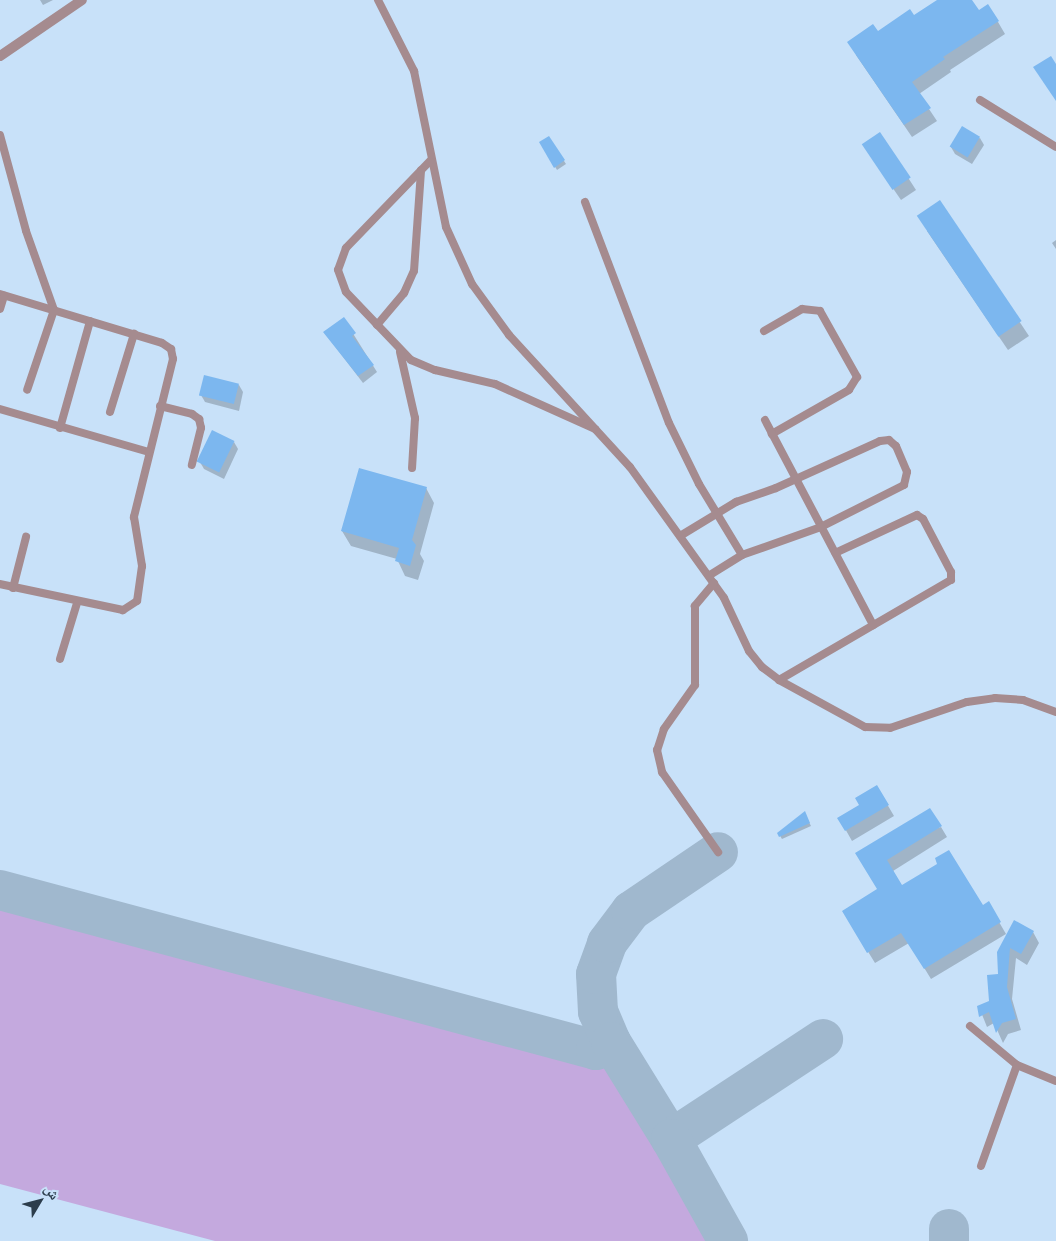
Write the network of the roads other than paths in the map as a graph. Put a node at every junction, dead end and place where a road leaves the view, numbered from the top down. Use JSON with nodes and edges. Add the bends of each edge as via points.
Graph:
{"nodes":[{"id":1,"x":82,"y":0,"type":"edge"},
{"id":2,"x":378,"y":0,"type":"edge"},
{"id":3,"x":0,"y":56,"type":"edge"},
{"id":4,"x":980,"y":100,"type":"dead end"},
{"id":5,"x":0,"y":135,"type":"edge"},
{"id":6,"x":1056,"y":147,"type":"edge"},
{"id":7,"x":430,"y":160,"type":"junction"},
{"id":8,"x":421,"y":170,"type":"junction"},
{"id":9,"x":585,"y":202,"type":"dead end"},
{"id":10,"x":2,"y":295,"type":"edge"},
{"id":11,"x":0,"y":308,"type":"edge"},
{"id":12,"x":54,"y":310,"type":"junction"},
{"id":13,"x":90,"y":321,"type":"junction"},
{"id":14,"x":377,"y":325,"type":"junction"},
{"id":15,"x":764,"y":331,"type":"dead end"},
{"id":16,"x":134,"y":334,"type":"junction"},
{"id":17,"x":400,"y":352,"type":"junction"},
{"id":18,"x":27,"y":390,"type":"dead end"},
{"id":19,"x":160,"y":406,"type":"junction"},
{"id":20,"x":0,"y":409,"type":"edge"},
{"id":21,"x":110,"y":412,"type":"dead end"},
{"id":22,"x":765,"y":420,"type":"dead end"},
{"id":23,"x":60,"y":428,"type":"junction"},
{"id":24,"x":598,"y":430,"type":"junction"},
{"id":25,"x":772,"y":434,"type":"junction"},
{"id":26,"x":149,"y":452,"type":"junction"},
{"id":27,"x":192,"y":465,"type":"dead end"},
{"id":28,"x":412,"y":468,"type":"dead end"},
{"id":29,"x":796,"y":479,"type":"junction"},
{"id":30,"x":716,"y":514,"type":"junction"},
{"id":31,"x":821,"y":527,"type":"junction"},
{"id":32,"x":680,"y":536,"type":"junction"},
{"id":33,"x":26,"y":537,"type":"dead end"},
{"id":34,"x":836,"y":553,"type":"junction"},
{"id":35,"x":742,"y":555,"type":"junction"},
{"id":36,"x":711,"y":580,"type":"junction"},
{"id":37,"x":0,"y":584,"type":"edge"},
{"id":38,"x":13,"y":588,"type":"junction"},
{"id":39,"x":77,"y":603,"type":"junction"},
{"id":40,"x":873,"y":625,"type":"junction"},
{"id":41,"x":60,"y":660,"type":"dead end"},
{"id":42,"x":778,"y":680,"type":"junction"},
{"id":43,"x":1056,"y":712,"type":"edge"},
{"id":44,"x":718,"y":852,"type":"dead end"},
{"id":45,"x":970,"y":1026,"type":"dead end"},
{"id":46,"x":1017,"y":1065,"type":"junction"},
{"id":47,"x":1056,"y":1081,"type":"edge"},
{"id":48,"x":981,"y":1166,"type":"dead end"}],
"edges":[{"from":1,"to":3,"type":"street"},
{"from":2,"to":7,"type":"lane","via":[[414,71]]},
{"from":4,"to":6,"type":"lane"},
{"from":5,"to":12,"type":"lane","via":[[26,231]]},
{"from":7,"to":8,"type":"lane"},
{"from":7,"to":24,"type":"lane","via":[[446,227],[472,284],[510,335]]},
{"from":8,"to":14,"type":"lane","via":[[414,271],[404,293]]},
{"from":8,"to":14,"type":"lane","via":[[340,258],[340,282]]},
{"from":9,"to":30,"type":"lane","via":[[669,423]]},
{"from":10,"to":11,"type":"lane"},
{"from":10,"to":12,"type":"lane"},
{"from":12,"to":13,"type":"lane"},
{"from":12,"to":18,"type":"lane"},
{"from":13,"to":16,"type":"lane"},
{"from":13,"to":23,"type":"lane"},
{"from":14,"to":17,"type":"lane"},
{"from":15,"to":25,"type":"lane","via":[[802,309],[820,311],[857,377],[849,390]]},
{"from":16,"to":19,"type":"lane","via":[[162,343],[173,354]]},
{"from":16,"to":21,"type":"lane"},
{"from":17,"to":24,"type":"lane","via":[[423,366],[495,384]]},
{"from":17,"to":28,"type":"lane","via":[[415,418]]},
{"from":19,"to":26,"type":"lane"},
{"from":19,"to":27,"type":"lane","via":[[192,414],[199,419],[201,428]]},
{"from":20,"to":23,"type":"lane"},
{"from":22,"to":25,"type":"lane"},
{"from":23,"to":26,"type":"lane"},
{"from":24,"to":32,"type":"lane","via":[[630,467]]},
{"from":25,"to":29,"type":"lane"},
{"from":26,"to":39,"type":"lane","via":[[134,517],[142,566],[137,601],[123,610]]},
{"from":29,"to":30,"type":"lane","via":[[746,497]]},
{"from":29,"to":31,"type":"lane"},
{"from":29,"to":31,"type":"lane","via":[[880,441],[889,440],[896,446],[907,472],[904,485]]},
{"from":30,"to":32,"type":"lane"},
{"from":30,"to":35,"type":"lane"},
{"from":31,"to":34,"type":"lane"},
{"from":31,"to":35,"type":"lane"},
{"from":32,"to":36,"type":"lane"},
{"from":33,"to":38,"type":"lane"},
{"from":34,"to":40,"type":"lane"},
{"from":34,"to":40,"type":"lane","via":[[917,515],[923,519],[946,563],[952,576],[949,583]]},
{"from":35,"to":36,"type":"lane"},
{"from":36,"to":42,"type":"lane","via":[[749,651]]},
{"from":36,"to":44,"type":"lane","via":[[695,606],[695,685],[664,729],[657,750],[662,772]]},
{"from":37,"to":38,"type":"lane"},
{"from":38,"to":39,"type":"lane"},
{"from":39,"to":41,"type":"lane"},
{"from":40,"to":42,"type":"lane"},
{"from":42,"to":43,"type":"lane","via":[[854,723],[878,729],[890,728],[967,702],[995,698],[1023,700]]},
{"from":45,"to":46,"type":"lane"},
{"from":46,"to":47,"type":"lane"},
{"from":46,"to":48,"type":"lane"}]}
